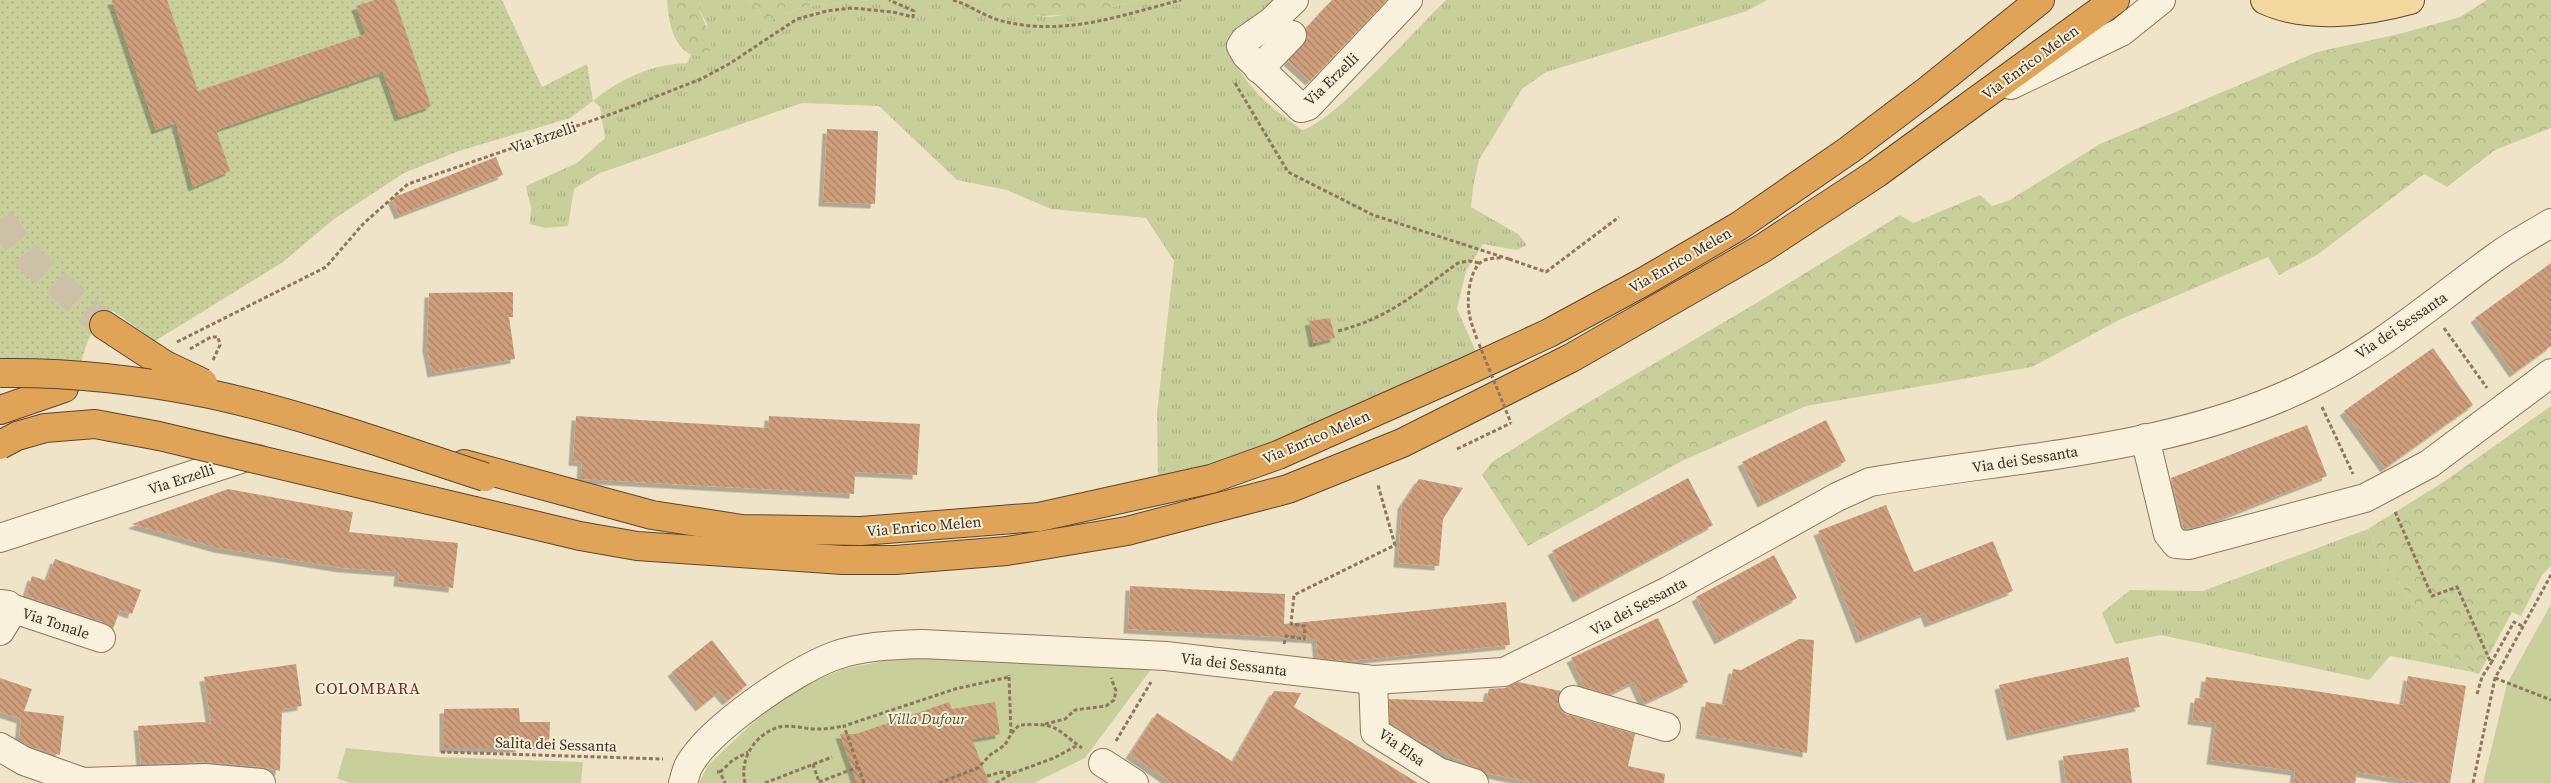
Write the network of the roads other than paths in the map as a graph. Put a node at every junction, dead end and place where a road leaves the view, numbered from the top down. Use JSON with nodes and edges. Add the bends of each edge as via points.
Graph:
{"nodes":[{"id":1,"x":1294,"y":0,"type":"edge"},
{"id":2,"x":1408,"y":0,"type":"edge"},
{"id":3,"x":2040,"y":0,"type":"edge"},
{"id":4,"x":2115,"y":0,"type":"edge"},
{"id":5,"x":2161,"y":0,"type":"edge"},
{"id":6,"x":2264,"y":0,"type":"edge"},
{"id":7,"x":2410,"y":0,"type":"edge"},
{"id":8,"x":1292,"y":35,"type":"dead end"},
{"id":9,"x":1259,"y":69,"type":"junction"},
{"id":10,"x":1973,"y":103,"type":"junction"},
{"id":11,"x":2551,"y":223,"type":"edge"},
{"id":12,"x":104,"y":325,"type":"tunnel mouth"},
{"id":13,"x":0,"y":373,"type":"edge"},
{"id":14,"x":2551,"y":373,"type":"edge"},
{"id":15,"x":216,"y":389,"type":"junction"},
{"id":16,"x":0,"y":410,"type":"edge"},
{"id":17,"x":2145,"y":438,"type":"junction"},
{"id":18,"x":0,"y":445,"type":"edge"},
{"id":19,"x":363,"y":486,"type":"dead end"},
{"id":20,"x":0,"y":538,"type":"edge"},
{"id":21,"x":789,"y":556,"type":"junction"},
{"id":22,"x":4,"y":614,"type":"edge"},
{"id":23,"x":101,"y":638,"type":"dead end"},
{"id":24,"x":1373,"y":680,"type":"junction"},
{"id":25,"x":1573,"y":700,"type":"dead end"},
{"id":26,"x":1666,"y":727,"type":"dead end"},
{"id":27,"x":0,"y":747,"type":"edge"},
{"id":28,"x":1103,"y":763,"type":"road end"},
{"id":29,"x":681,"y":769,"type":"edge"},
{"id":30,"x":261,"y":783,"type":"edge"},
{"id":31,"x":1134,"y":783,"type":"edge"},
{"id":32,"x":1474,"y":783,"type":"edge"}],
"edges":[{"from":1,"to":9,"type":"street","name":"Via Erzelli","via":[[1242,43],[1242,50]]},
{"from":2,"to":9,"type":"street","name":"Via Erzelli","via":[[1308,106],[1298,106]]},
{"from":3,"to":15,"type":"highway","name":"Via Enrico Melen","via":[[1849,150],[1740,226],[1549,332],[1278,455],[1211,479],[1040,517],[861,531],[742,529],[652,515],[486,471]]},
{"from":4,"to":10,"type":"highway","name":"Via Enrico Melen"},
{"from":5,"to":10,"type":"street","via":[[2121,32]]},
{"from":6,"to":7,"type":"main road","via":[[2311,11],[2340,12]]},
{"from":8,"to":9,"type":"street"},
{"from":10,"to":21,"type":"highway","name":"Via Enrico Melen","via":[[1877,173],[1771,243],[1662,308],[1402,443],[1288,489],[1127,531],[1007,550],[895,560]]},
{"from":11,"to":17,"type":"street","name":"Via dei Sessanta","via":[[2498,256],[2398,331],[2311,384],[2244,414]]},
{"from":12,"to":15,"type":"highway","bridge":true,"via":[[168,355]]},
{"from":13,"to":21,"type":"highway","bridge":true,"via":[[90,376],[145,382],[212,395],[286,414],[628,517]]},
{"from":14,"to":17,"type":"street","via":[[2429,464],[2365,498],[2189,545],[2176,544],[2168,534]]},
{"from":15,"to":16,"type":"highway","bridge":true,"via":[[145,379],[97,382],[64,388]]},
{"from":17,"to":24,"type":"street","name":"Via dei Sessanta","via":[[1870,482],[1668,591],[1504,672]]},
{"from":18,"to":21,"type":"highway","bridge":true,"via":[[45,428],[95,424],[159,436],[580,536],[637,546]]},
{"from":19,"to":20,"type":"street","name":"Via Erzelli","via":[[247,457]]},
{"from":22,"to":23,"type":"street","name":"Via Tonale"},
{"from":24,"to":29,"type":"street","name":"Via dei Sessanta","via":[[1166,656],[886,645],[836,655],[803,669],[729,722]]},
{"from":24,"to":32,"type":"street","name":"Via Elsa","via":[[1375,732],[1440,772]]},
{"from":25,"to":26,"type":"street"},
{"from":27,"to":30,"type":"street","via":[[24,761],[83,782],[205,778]]},
{"from":28,"to":31,"type":"street"}]}
